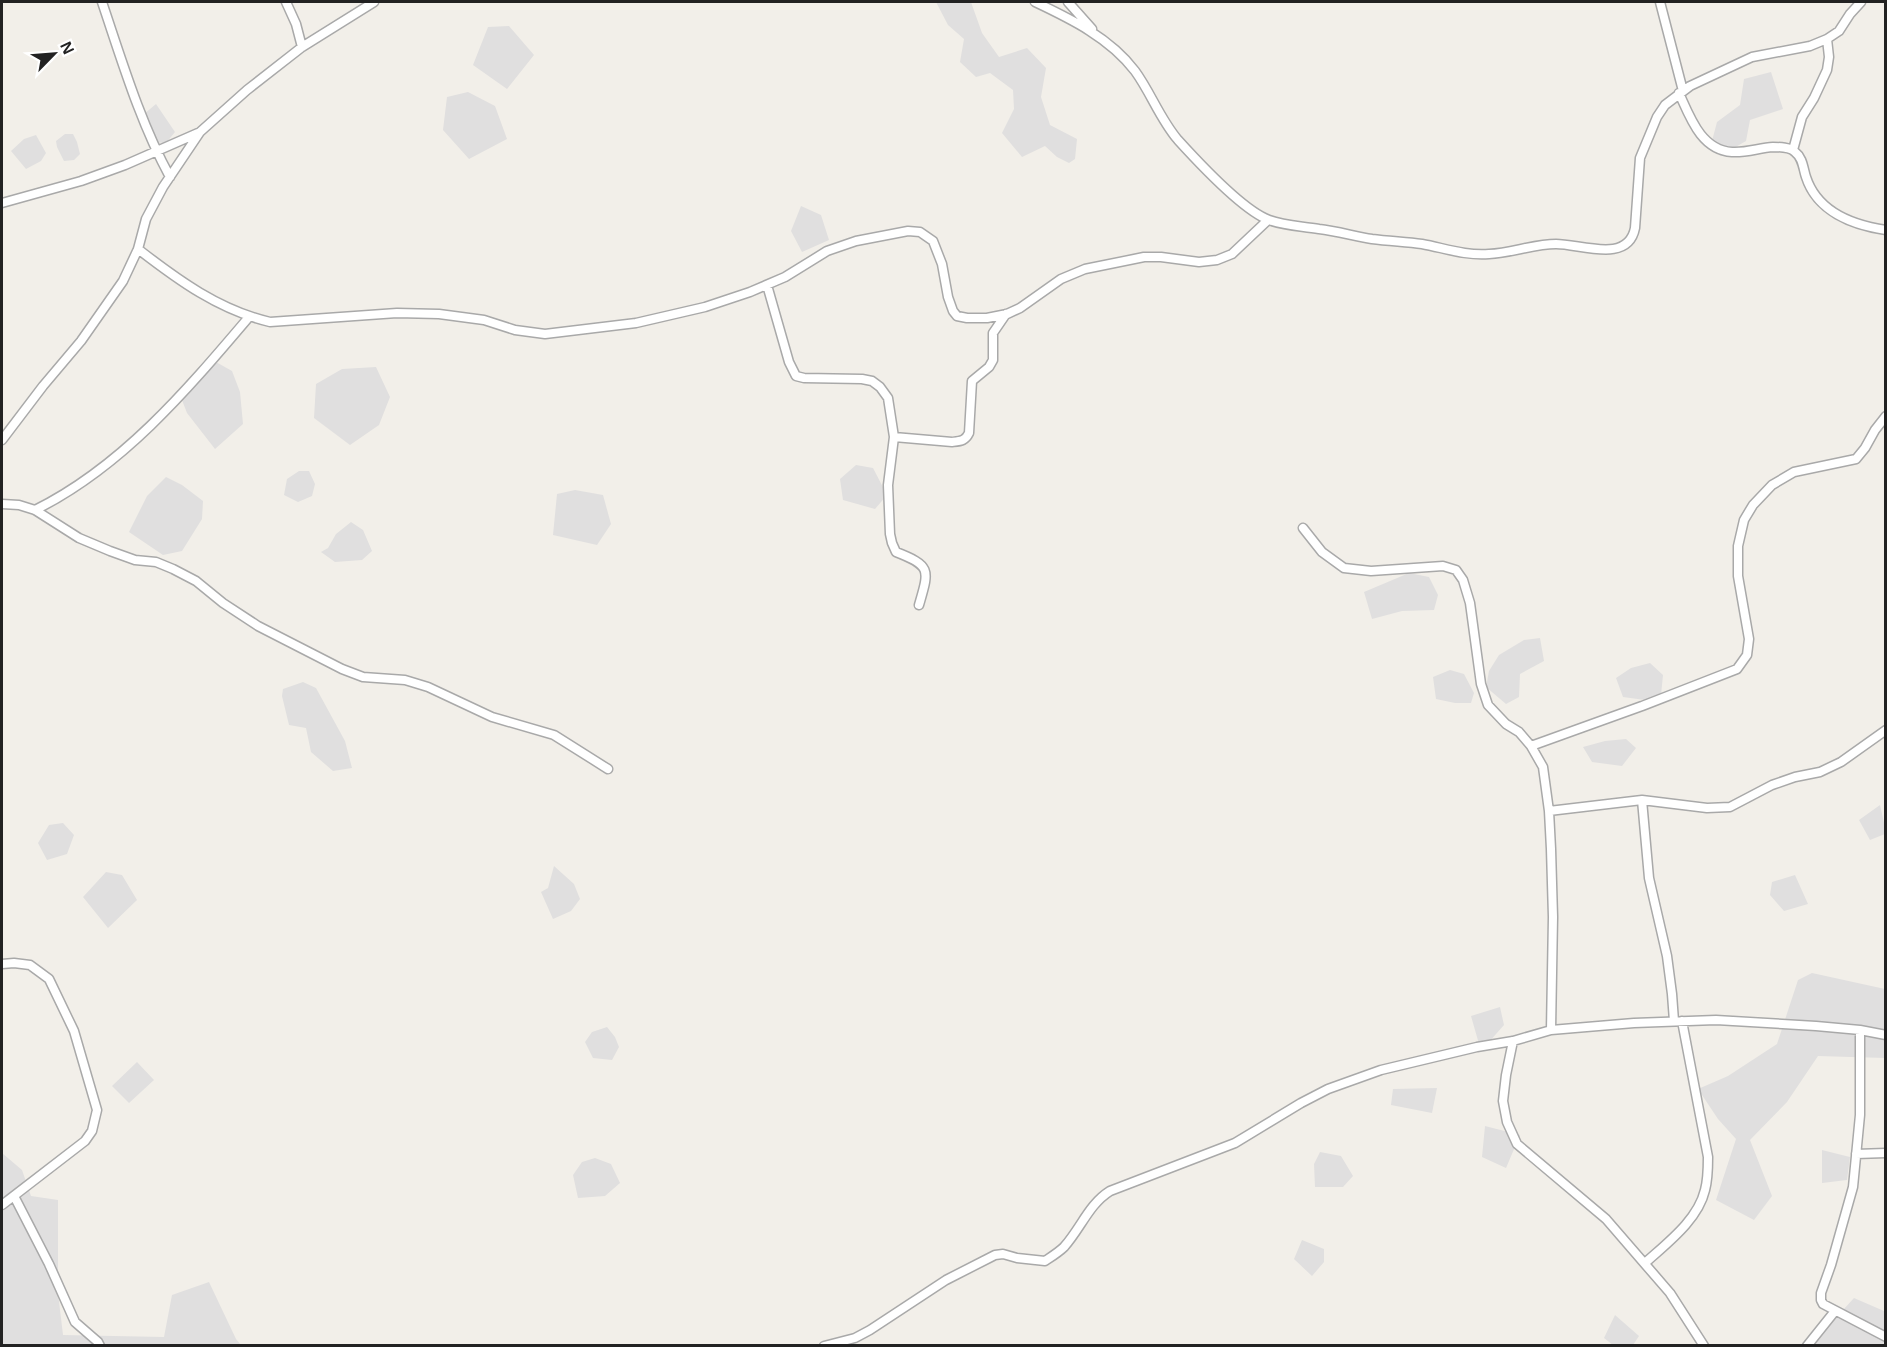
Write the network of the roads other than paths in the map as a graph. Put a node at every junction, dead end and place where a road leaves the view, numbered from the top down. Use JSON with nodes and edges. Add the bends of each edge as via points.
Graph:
{"nodes":[{"id":1,"x":102,"y":2,"type":"edge"},
{"id":2,"x":286,"y":2,"type":"edge"},
{"id":3,"x":374,"y":2,"type":"edge"},
{"id":4,"x":1035,"y":2,"type":"edge"},
{"id":5,"x":1068,"y":2,"type":"edge"},
{"id":6,"x":1659,"y":2,"type":"edge"},
{"id":7,"x":1861,"y":2,"type":"edge"},
{"id":8,"x":1827,"y":39,"type":"junction"},
{"id":9,"x":1103,"y":41,"type":"junction"},
{"id":10,"x":302,"y":47,"type":"junction"},
{"id":11,"x":1681,"y":92,"type":"junction"},
{"id":12,"x":200,"y":132,"type":"junction"},
{"id":13,"x":156,"y":150,"type":"junction"},
{"id":14,"x":1793,"y":150,"type":"junction"},
{"id":15,"x":170,"y":177,"type":"junction"},
{"id":16,"x":2,"y":203,"type":"edge"},
{"id":17,"x":1268,"y":220,"type":"junction"},
{"id":18,"x":1886,"y":230,"type":"edge"},
{"id":19,"x":138,"y":249,"type":"junction"},
{"id":20,"x":767,"y":285,"type":"junction"},
{"id":21,"x":1007,"y":314,"type":"junction"},
{"id":22,"x":249,"y":317,"type":"junction"},
{"id":23,"x":1886,"y":416,"type":"edge"},
{"id":24,"x":894,"y":436,"type":"junction"},
{"id":25,"x":2,"y":440,"type":"edge"},
{"id":26,"x":2,"y":504,"type":"edge"},
{"id":27,"x":35,"y":510,"type":"junction"},
{"id":28,"x":1303,"y":528,"type":"dead end"},
{"id":29,"x":919,"y":605,"type":"dead end"},
{"id":30,"x":1886,"y":730,"type":"edge"},
{"id":31,"x":1531,"y":746,"type":"junction"},
{"id":32,"x":608,"y":769,"type":"dead end"},
{"id":33,"x":1642,"y":800,"type":"junction"},
{"id":34,"x":1549,"y":811,"type":"junction"},
{"id":35,"x":2,"y":964,"type":"edge"},
{"id":36,"x":1678,"y":1021,"type":"junction"},
{"id":37,"x":1551,"y":1029,"type":"junction"},
{"id":38,"x":1860,"y":1030,"type":"junction"},
{"id":39,"x":1886,"y":1035,"type":"edge"},
{"id":40,"x":1513,"y":1041,"type":"junction"},
{"id":41,"x":1886,"y":1153,"type":"edge"},
{"id":42,"x":1856,"y":1154,"type":"junction"},
{"id":43,"x":14,"y":1196,"type":"junction"},
{"id":44,"x":2,"y":1205,"type":"edge"},
{"id":45,"x":1645,"y":1263,"type":"junction"},
{"id":46,"x":1834,"y":1311,"type":"junction"},
{"id":47,"x":1886,"y":1337,"type":"edge"},
{"id":48,"x":100,"y":1346,"type":"edge"},
{"id":49,"x":824,"y":1346,"type":"edge"},
{"id":50,"x":1704,"y":1346,"type":"edge"},
{"id":51,"x":1808,"y":1346,"type":"edge"}],
"edges":[{"from":1,"to":13,"type":"street"},
{"from":2,"to":10,"type":"street"},
{"from":3,"to":10,"type":"street"},
{"from":4,"to":9,"type":"street","via":[[1075,21]]},
{"from":5,"to":9,"type":"street"},
{"from":6,"to":11,"type":"street"},
{"from":7,"to":8,"type":"street","via":[[1839,31]]},
{"from":8,"to":11,"type":"street","via":[[1752,57]]},
{"from":8,"to":14,"type":"street","via":[[1827,70],[1802,117]]},
{"from":9,"to":17,"type":"street","via":[[1135,71],[1162,117],[1195,158],[1242,203]]},
{"from":10,"to":12,"type":"street"},
{"from":11,"to":14,"type":"street","via":[[1699,133],[1715,147],[1729,152],[1780,147]]},
{"from":11,"to":17,"type":"street","via":[[1665,105],[1650,131],[1640,158],[1634,236],[1617,249],[1555,244],[1488,255],[1465,254]]},
{"from":12,"to":13,"type":"street"},
{"from":12,"to":15,"type":"street"},
{"from":13,"to":15,"type":"street"},
{"from":13,"to":16,"type":"street","via":[[81,181]]},
{"from":14,"to":18,"type":"street","via":[[1802,161],[1814,195],[1827,209]]},
{"from":15,"to":19,"type":"street","via":[[146,219]]},
{"from":17,"to":21,"type":"street","via":[[1232,254],[1217,260],[1144,257],[1085,269],[1061,279]]},
{"from":19,"to":22,"type":"street","via":[[202,295]]},
{"from":19,"to":25,"type":"street","via":[[106,307]]},
{"from":20,"to":21,"type":"street","via":[[827,251],[856,241],[921,232],[933,241],[950,305],[957,316],[987,318]]},
{"from":20,"to":22,"type":"street","via":[[705,307],[636,323],[545,334],[439,314],[397,313],[290,322]]},
{"from":20,"to":24,"type":"street","via":[[796,376],[872,381],[888,398]]},
{"from":21,"to":24,"type":"street","via":[[993,333],[993,360],[972,381],[966,438],[952,442]]},
{"from":22,"to":27,"type":"street","via":[[171,407],[130,444],[63,496]]},
{"from":23,"to":31,"type":"street","via":[[1856,459],[1794,472],[1772,485],[1744,520],[1738,546],[1738,576],[1749,639],[1747,655],[1737,669]]},
{"from":24,"to":29,"type":"street","via":[[888,485],[890,534],[896,552],[915,559],[926,572]]},
{"from":26,"to":27,"type":"street"},
{"from":27,"to":32,"type":"street","via":[[79,538],[135,560],[173,568],[258,626],[342,669],[363,677],[405,680],[428,687],[492,717],[554,735]]},
{"from":28,"to":31,"type":"street","via":[[1322,552],[1344,568],[1371,571],[1443,566],[1456,570],[1470,603],[1481,684],[1488,705]]},
{"from":30,"to":33,"type":"street","via":[[1841,762],[1772,785],[1730,807]]},
{"from":31,"to":34,"type":"street","via":[[1543,766]]},
{"from":33,"to":34,"type":"street"},
{"from":33,"to":36,"type":"street","via":[[1649,878]]},
{"from":34,"to":37,"type":"street","via":[[1553,916]]},
{"from":35,"to":43,"type":"street","via":[[30,965],[49,979],[74,1031],[97,1110],[85,1141]]},
{"from":36,"to":37,"type":"street"},
{"from":36,"to":38,"type":"street","via":[[1749,1021]]},
{"from":36,"to":45,"type":"street","via":[[1708,1157],[1707,1184],[1697,1210]]},
{"from":37,"to":40,"type":"street"},
{"from":38,"to":39,"type":"street"},
{"from":38,"to":42,"type":"street"},
{"from":40,"to":45,"type":"street","via":[[1503,1101],[1517,1144],[1606,1219]]},
{"from":40,"to":49,"type":"street","via":[[1382,1070],[1328,1089],[1235,1143],[1110,1191],[1092,1206],[1063,1249],[1045,1261],[995,1255],[946,1280],[855,1338]]},
{"from":41,"to":42,"type":"street"},
{"from":42,"to":46,"type":"street","via":[[1853,1187],[1821,1293],[1823,1304]]},
{"from":43,"to":44,"type":"street"},
{"from":43,"to":48,"type":"street","via":[[75,1322]]},
{"from":45,"to":50,"type":"street"},
{"from":46,"to":47,"type":"street"},
{"from":46,"to":51,"type":"street"}]}
